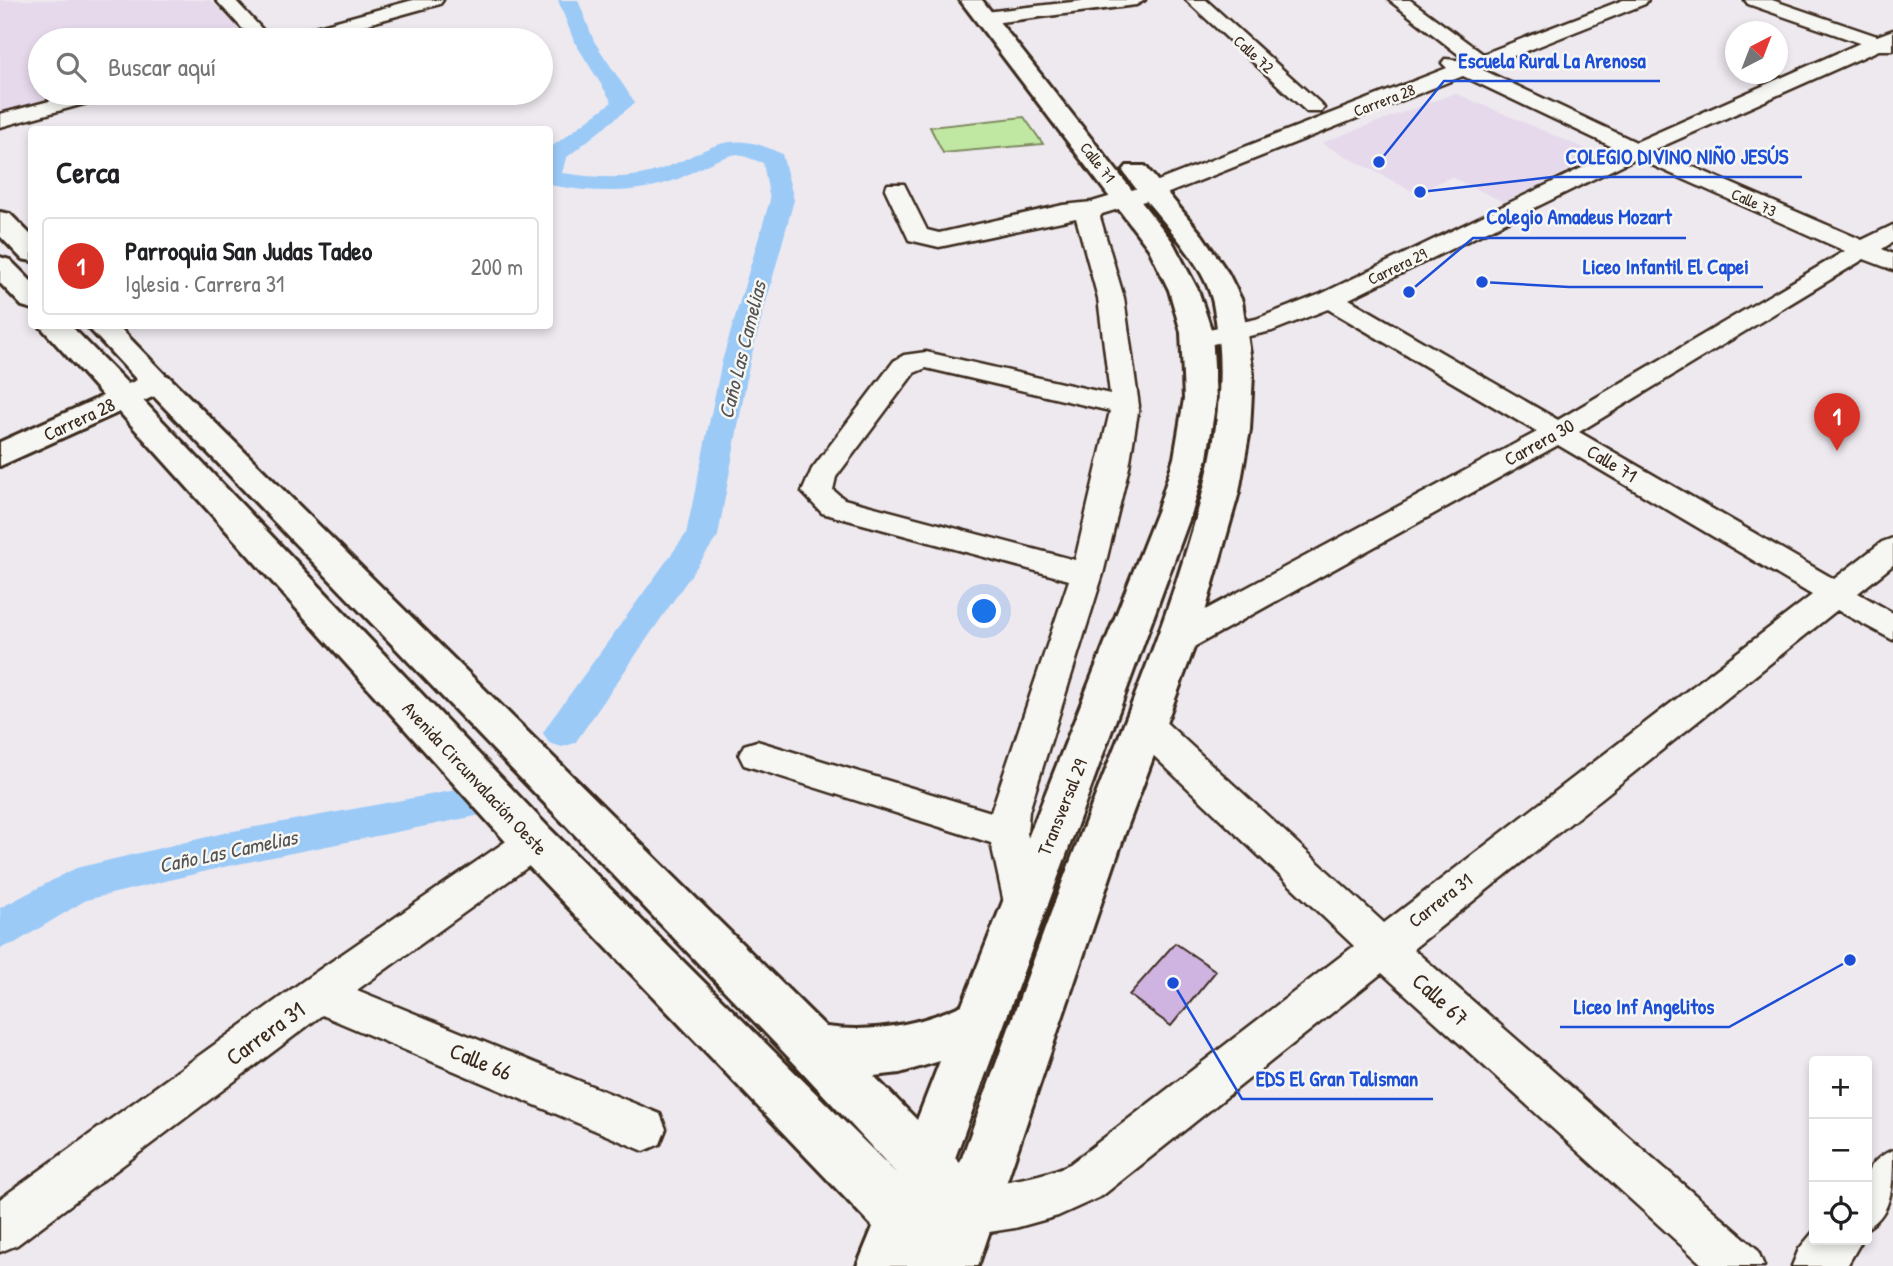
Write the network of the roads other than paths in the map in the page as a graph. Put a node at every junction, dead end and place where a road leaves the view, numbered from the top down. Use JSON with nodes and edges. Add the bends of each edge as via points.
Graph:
{"nodes":[{"id":1,"x":225,"y":0,"type":"edge"},
{"id":2,"x":434,"y":0,"type":"edge"},
{"id":3,"x":1136,"y":0,"type":"edge"},
{"id":4,"x":1195,"y":0,"type":"edge"},
{"id":5,"x":1398,"y":0,"type":"edge"},
{"id":6,"x":1639,"y":0,"type":"edge"},
{"id":7,"x":1754,"y":0,"type":"edge"},
{"id":8,"x":1598,"y":4,"type":"edge"},
{"id":9,"x":991,"y":8,"type":"edge"},
{"id":10,"x":252,"y":28,"type":"edge"},
{"id":11,"x":332,"y":28,"type":"edge"},
{"id":12,"x":1888,"y":42,"type":"edge"},
{"id":13,"x":1463,"y":60,"type":"junction"},
{"id":14,"x":58,"y":105,"type":"edge"},
{"id":15,"x":1314,"y":108,"type":"junction"},
{"id":16,"x":0,"y":121,"type":"edge"},
{"id":17,"x":1104,"y":132,"type":"dead end"},
{"id":18,"x":1636,"y":150,"type":"junction"},
{"id":19,"x":1121,"y":153,"type":"dead end"},
{"id":20,"x":1134,"y":187,"type":"junction"},
{"id":21,"x":896,"y":189,"type":"dead end"},
{"id":22,"x":1094,"y":209,"type":"junction"},
{"id":23,"x":0,"y":220,"type":"edge"},
{"id":24,"x":1893,"y":232,"type":"edge"},
{"id":25,"x":28,"y":249,"type":"edge"},
{"id":26,"x":1863,"y":250,"type":"junction"},
{"id":27,"x":1893,"y":263,"type":"edge"},
{"id":28,"x":0,"y":266,"type":"edge"},
{"id":29,"x":28,"y":296,"type":"edge"},
{"id":30,"x":1330,"y":299,"type":"junction"},
{"id":31,"x":59,"y":329,"type":"edge"},
{"id":32,"x":104,"y":329,"type":"edge"},
{"id":33,"x":1217,"y":335,"type":"junction"},
{"id":34,"x":133,"y":383,"type":"junction"},
{"id":35,"x":1125,"y":406,"type":"junction"},
{"id":36,"x":1559,"y":432,"type":"junction"},
{"id":37,"x":0,"y":433,"type":"edge"},
{"id":38,"x":0,"y":455,"type":"edge"},
{"id":39,"x":1893,"y":550,"type":"edge"},
{"id":40,"x":1087,"y":574,"type":"junction"},
{"id":41,"x":1835,"y":594,"type":"junction"},
{"id":42,"x":1893,"y":628,"type":"edge"},
{"id":43,"x":1178,"y":640,"type":"junction"},
{"id":44,"x":1147,"y":727,"type":"junction"},
{"id":45,"x":757,"y":755,"type":"dead end"},
{"id":46,"x":1008,"y":833,"type":"junction"},
{"id":47,"x":534,"y":842,"type":"junction"},
{"id":48,"x":1024,"y":902,"type":"junction"},
{"id":49,"x":1381,"y":946,"type":"junction"},
{"id":50,"x":318,"y":994,"type":"junction"},
{"id":51,"x":980,"y":1021,"type":"junction"},
{"id":52,"x":814,"y":1049,"type":"junction"},
{"id":53,"x":644,"y":1129,"type":"dead end"},
{"id":54,"x":925,"y":1168,"type":"junction"},
{"id":55,"x":1893,"y":1173,"type":"edge"},
{"id":56,"x":1872,"y":1199,"type":"edge"},
{"id":57,"x":970,"y":1212,"type":"junction"},
{"id":58,"x":0,"y":1228,"type":"edge"},
{"id":59,"x":894,"y":1244,"type":"edge"},
{"id":60,"x":1834,"y":1245,"type":"edge"},
{"id":61,"x":949,"y":1266,"type":"edge"},
{"id":62,"x":1740,"y":1266,"type":"edge"},
{"id":63,"x":1816,"y":1266,"type":"edge"}],
"edges":[{"from":1,"to":10,"type":"street"},
{"from":2,"to":11,"type":"street"},
{"from":3,"to":9,"type":"street"},
{"from":4,"to":15,"type":"street","name":"Calle 72"},
{"from":5,"to":13,"type":"street","name":"Calle 73"},
{"from":6,"to":8,"type":"street","name":"Carrera 28"},
{"from":7,"to":12,"type":"street"},
{"from":8,"to":13,"type":"street","name":"Carrera 28"},
{"from":9,"to":17,"type":"main road","name":"Calle 71"},
{"from":9,"to":20,"type":"main road","name":"Calle 71"},
{"from":12,"to":18,"type":"street","name":"Carrera 29"},
{"from":13,"to":15,"type":"street","name":"Carrera 28"},
{"from":13,"to":18,"type":"street","name":"Calle 73"},
{"from":13,"to":20,"type":"street","name":"Carrera 28"},
{"from":14,"to":16,"type":"street"},
{"from":15,"to":20,"type":"street","name":"Carrera 28"},
{"from":18,"to":26,"type":"street","name":"Calle 73"},
{"from":18,"to":30,"type":"street","name":"Carrera 29"},
{"from":19,"to":20,"type":"main road","name":"Calle 71"},
{"from":20,"to":22,"type":"street"},
{"from":20,"to":33,"type":"main road","name":"Calle 71","via":[[1192,306]]},
{"from":20,"to":33,"type":"main road","name":"Calle 71","via":[[1214,273],[1227,301]]},
{"from":21,"to":22,"type":"street","via":[[917,235],[927,240]]},
{"from":22,"to":35,"type":"street","via":[[1088,217],[1111,298]]},
{"from":23,"to":25,"type":"main road"},
{"from":24,"to":26,"type":"street","name":"Carrera 30"},
{"from":26,"to":27,"type":"street","name":"Calle 73"},
{"from":26,"to":36,"type":"street","name":"Carrera 30"},
{"from":28,"to":29,"type":"main road"},
{"from":30,"to":33,"type":"street","name":"Carrera 29","via":[[1263,325]]},
{"from":30,"to":36,"type":"street","name":"Calle 71"},
{"from":31,"to":34,"type":"main road","name":"Avenida Circunvalación Oeste"},
{"from":32,"to":34,"type":"main road","name":"Avenida Circunvalación Oeste"},
{"from":33,"to":43,"type":"main road","via":[[1237,374],[1234,430],[1222,492]]},
{"from":33,"to":48,"type":"main road","name":"Transversal 29","via":[[1202,372],[1184,484],[1127,643]]},
{"from":34,"to":37,"type":"main road","name":"Carrera 28"},
{"from":34,"to":38,"type":"main road","name":"Carrera 28"},
{"from":34,"to":47,"type":"main road","name":"Avenida Circunvalación Oeste"},
{"from":34,"to":52,"type":"main road","name":"Avenida Circunvalación Oeste"},
{"from":35,"to":40,"type":"street"},
{"from":35,"to":40,"type":"street","via":[[964,368],[913,361],[822,476],[817,492],[833,506]]},
{"from":36,"to":41,"type":"street","name":"Calle 71"},
{"from":36,"to":43,"type":"street","name":"Carrera 30"},
{"from":39,"to":41,"type":"street","name":"Carrera 31"},
{"from":40,"to":46,"type":"street","via":[[1010,811]]},
{"from":41,"to":42,"type":"street","name":"Calle 71"},
{"from":41,"to":49,"type":"street","name":"Carrera 31"},
{"from":43,"to":44,"type":"main road"},
{"from":44,"to":49,"type":"street","name":"Calle 67"},
{"from":44,"to":57,"type":"main road","via":[[1102,836]]},
{"from":45,"to":46,"type":"street"},
{"from":46,"to":48,"type":"street"},
{"from":47,"to":50,"type":"street","name":"Carrera 31"},
{"from":47,"to":59,"type":"main road","name":"Avenida Circunvalación Oeste"},
{"from":48,"to":51,"type":"main road","name":"Transversal 29"},
{"from":49,"to":57,"type":"street","name":"Carrera 31","via":[[1086,1180],[1023,1205]]},
{"from":49,"to":62,"type":"street","name":"Calle 67"},
{"from":50,"to":53,"type":"street","name":"Calle 66"},
{"from":50,"to":58,"type":"street","name":"Carrera 31"},
{"from":51,"to":52,"type":"main road","via":[[914,1049],[881,1055]]},
{"from":51,"to":54,"type":"main road","name":"Transversal 29"},
{"from":52,"to":54,"type":"main road","name":"Avenida Circunvalación Oeste"},
{"from":54,"to":57,"type":"main road","name":"Avenida Circunvalación Oeste"},
{"from":54,"to":59,"type":"main road","name":"Transversal 29"},
{"from":55,"to":56,"type":"street"},
{"from":57,"to":61,"type":"main road"},
{"from":59,"to":61,"type":"main road","name":"Avenida Circunvalación Oeste"},
{"from":60,"to":63,"type":"street"}]}
